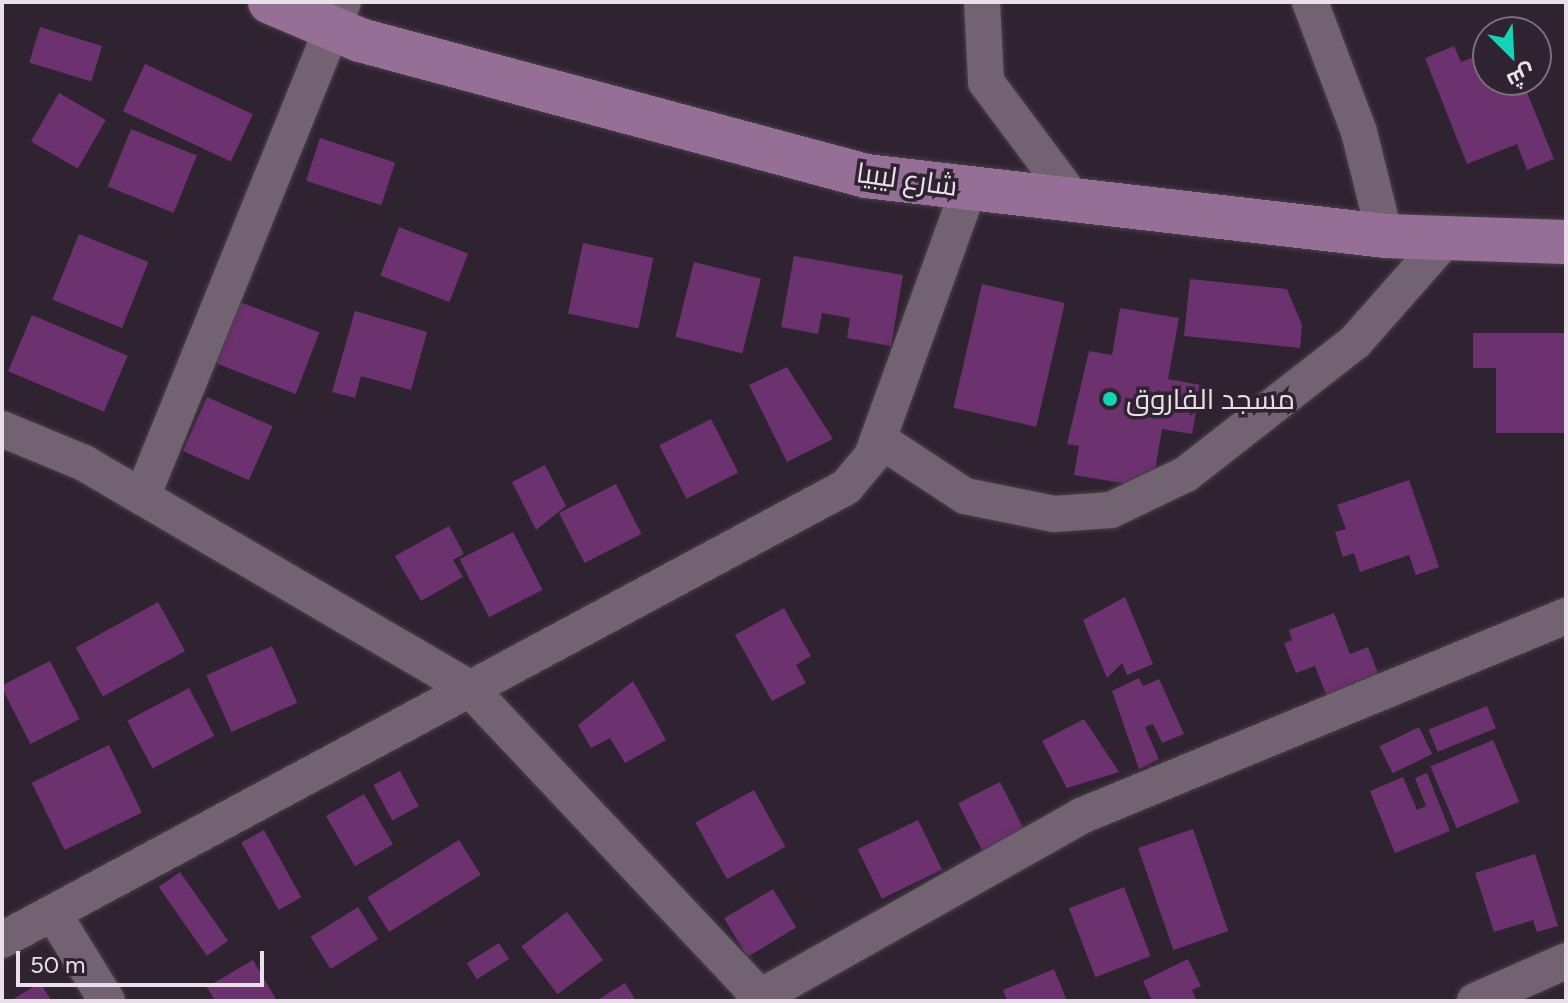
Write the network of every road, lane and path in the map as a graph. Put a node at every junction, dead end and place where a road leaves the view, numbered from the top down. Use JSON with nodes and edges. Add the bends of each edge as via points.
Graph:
{"nodes":[{"id":1,"x":270,"y":2,"type":"edge"},
{"id":2,"x":982,"y":2,"type":"edge"},
{"id":3,"x":1310,"y":2,"type":"edge"},
{"id":4,"x":336,"y":15,"type":"edge"},
{"id":5,"x":969,"y":188,"type":"junction"},
{"id":6,"x":1074,"y":200,"type":"junction"},
{"id":7,"x":1385,"y":236,"type":"junction"},
{"id":8,"x":1444,"y":241,"type":"junction"},
{"id":9,"x":1566,"y":242,"type":"edge"},
{"id":10,"x":2,"y":429,"type":"edge"},
{"id":11,"x":878,"y":439,"type":"junction"},
{"id":12,"x":142,"y":497,"type":"junction"},
{"id":13,"x":1566,"y":616,"type":"edge"},
{"id":14,"x":469,"y":688,"type":"junction"},
{"id":15,"x":53,"y":913,"type":"junction"},
{"id":16,"x":2,"y":940,"type":"edge"},
{"id":17,"x":1566,"y":961,"type":"edge"},
{"id":18,"x":758,"y":1000,"type":"edge"},
{"id":19,"x":107,"y":1001,"type":"edge"},
{"id":20,"x":1475,"y":1001,"type":"edge"}],
"edges":[{"from":1,"to":4,"type":"main road","name":"شارع ليبيا"},
{"from":2,"to":6,"type":"street","via":[[986,82]]},
{"from":3,"to":7,"type":"street","via":[[1359,132]]},
{"from":4,"to":5,"type":"main road","name":"شارع ليبيا","via":[[866,176]]},
{"from":4,"to":12,"type":"street"},
{"from":5,"to":6,"type":"main road","name":"شارع ليبيا"},
{"from":5,"to":11,"type":"street"},
{"from":6,"to":7,"type":"main road","name":"شارع ليبيا"},
{"from":7,"to":8,"type":"main road","name":"شارع ليبيا"},
{"from":8,"to":9,"type":"main road","name":"شارع ليبيا"},
{"from":8,"to":11,"type":"street","via":[[1321,370],[1186,474],[1111,510],[1054,514],[965,496]]},
{"from":10,"to":12,"type":"street"},
{"from":11,"to":14,"type":"street","via":[[865,468],[846,487]]},
{"from":12,"to":14,"type":"street"},
{"from":13,"to":18,"type":"street","via":[[1081,816]]},
{"from":14,"to":15,"type":"street"},
{"from":14,"to":18,"type":"street"},
{"from":15,"to":16,"type":"street"},
{"from":15,"to":19,"type":"street"},
{"from":17,"to":20,"type":"street"}]}
